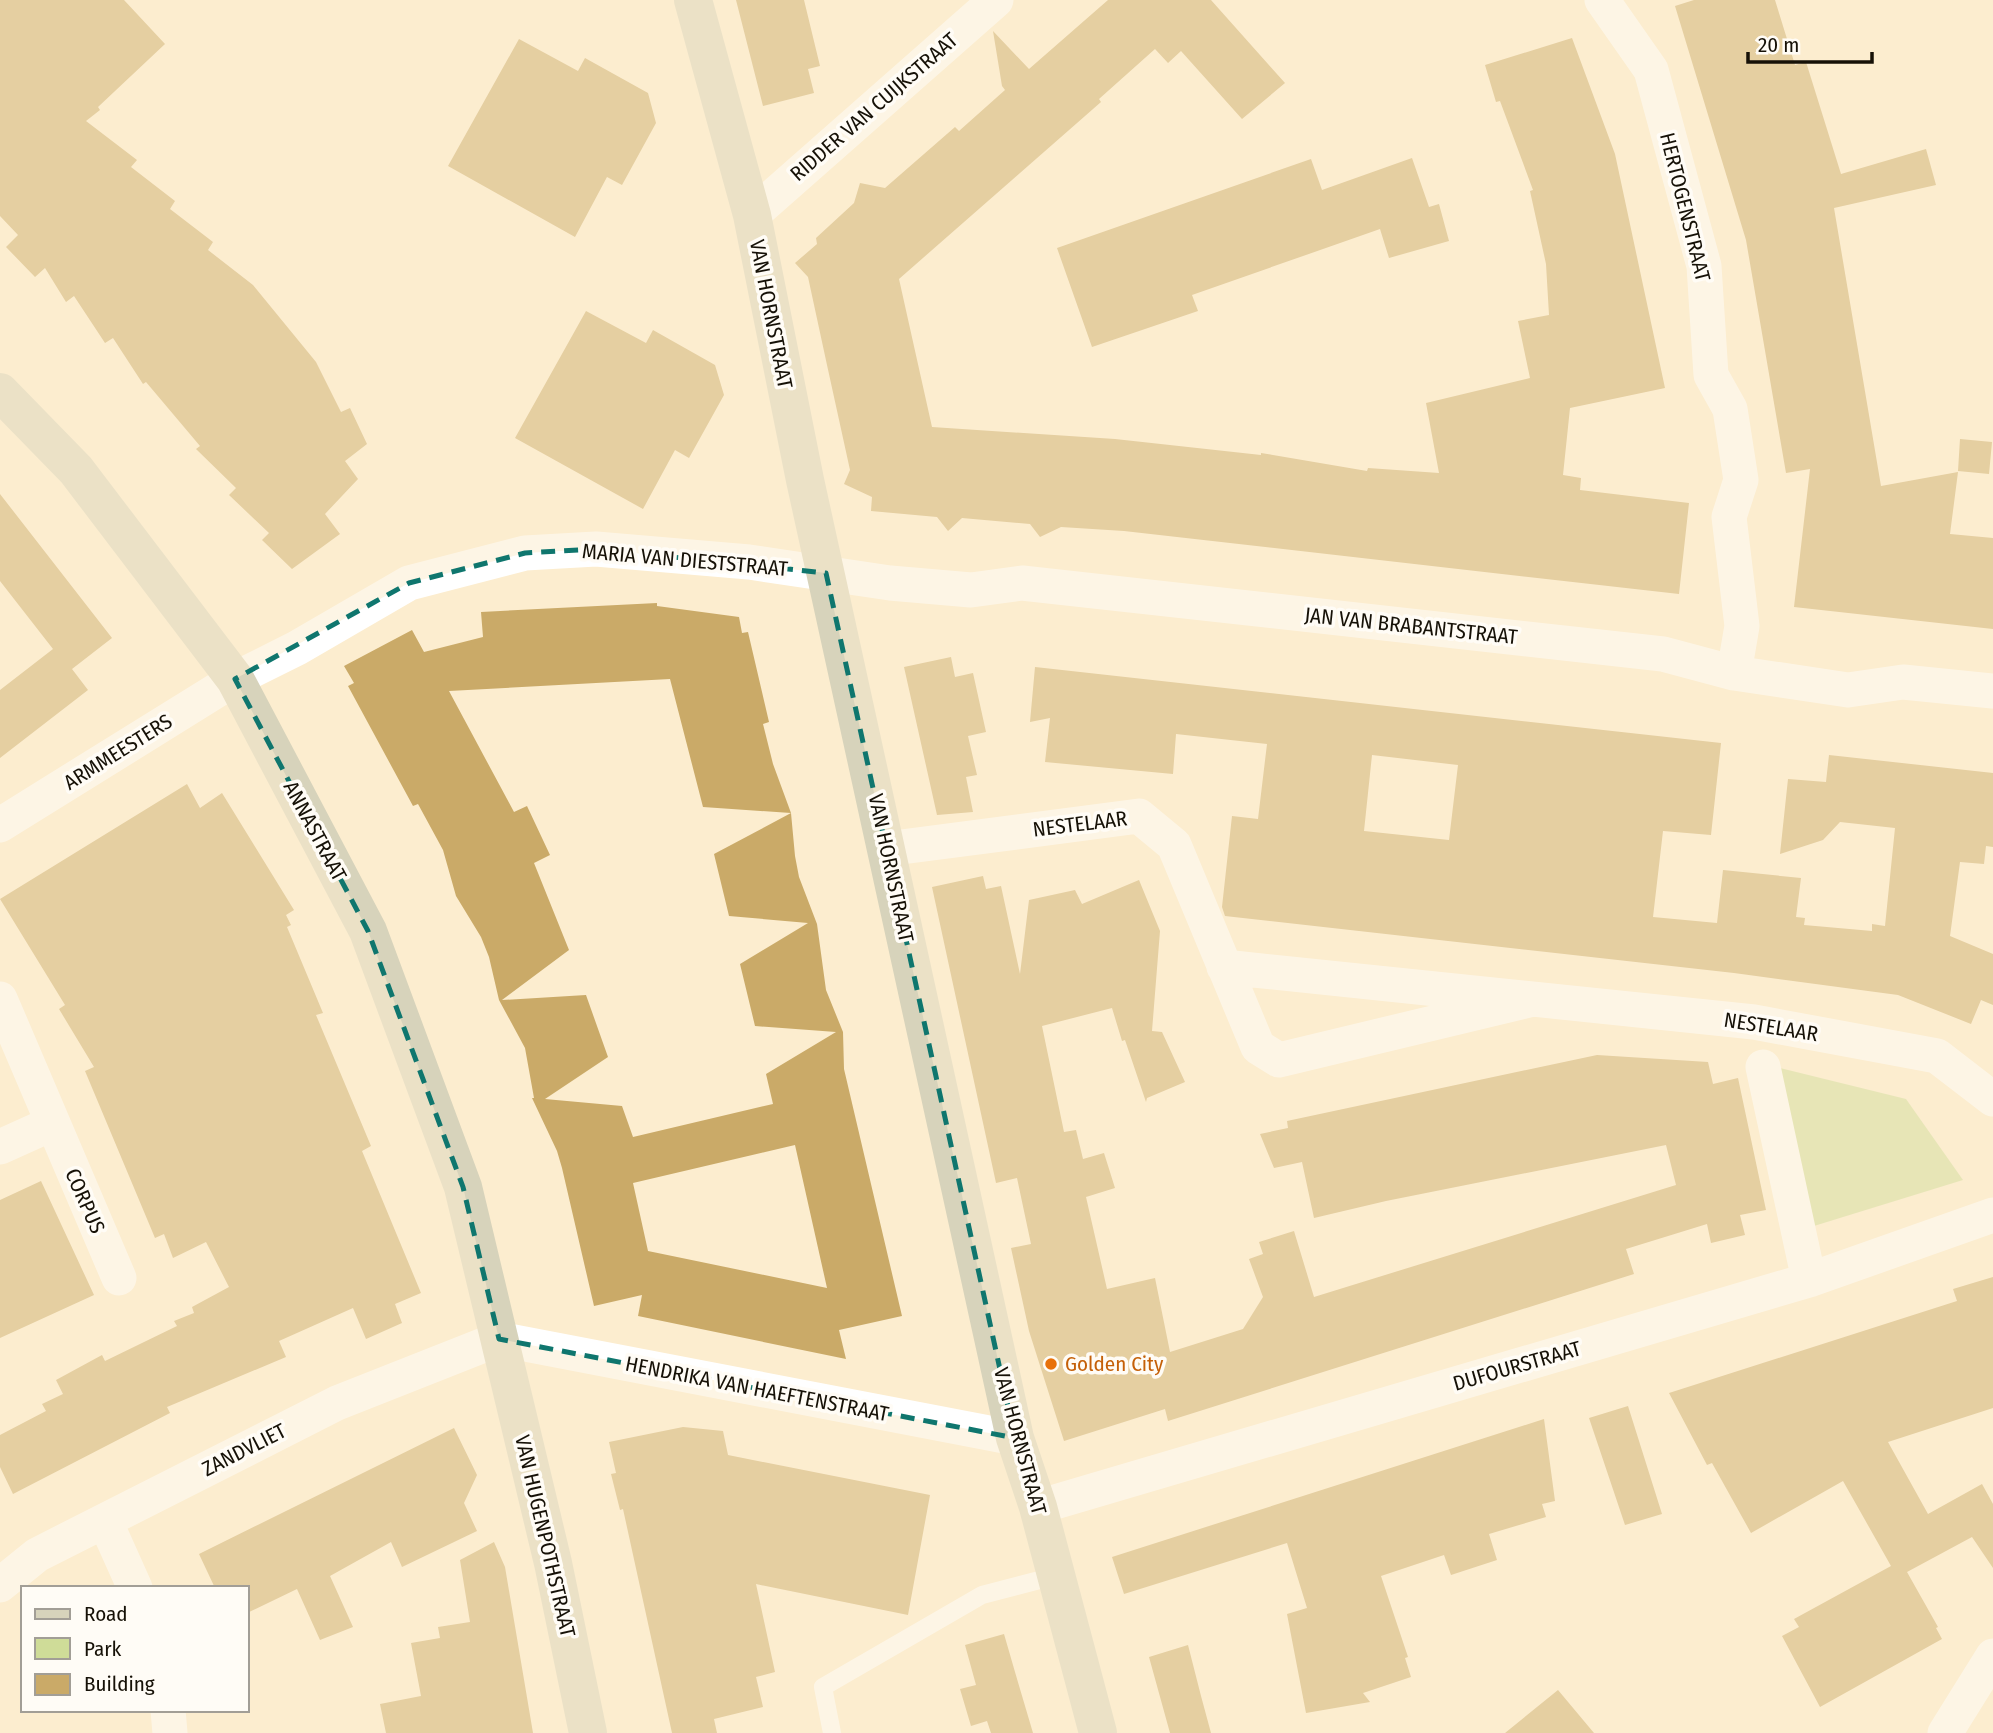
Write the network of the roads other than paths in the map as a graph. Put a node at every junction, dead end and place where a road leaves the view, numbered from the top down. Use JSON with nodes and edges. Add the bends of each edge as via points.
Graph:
{"nodes":[{"id":1,"x":693,"y":0,"type":"edge"},
{"id":2,"x":996,"y":0,"type":"edge"},
{"id":3,"x":1602,"y":0,"type":"edge"},
{"id":4,"x":752,"y":215,"type":"junction"},
{"id":5,"x":0,"y":392,"type":"edge"},
{"id":6,"x":826,"y":573,"type":"junction"},
{"id":7,"x":1734,"y":673,"type":"junction"},
{"id":8,"x":235,"y":679,"type":"junction"},
{"id":9,"x":1993,"y":691,"type":"edge"},
{"id":10,"x":0,"y":825,"type":"edge"},
{"id":11,"x":887,"y":849,"type":"junction"},
{"id":12,"x":1224,"y":967,"type":"junction"},
{"id":13,"x":0,"y":999,"type":"edge"},
{"id":14,"x":1533,"y":999,"type":"junction"},
{"id":15,"x":1763,"y":1067,"type":"dead end"},
{"id":16,"x":1993,"y":1100,"type":"edge"},
{"id":17,"x":51,"y":1124,"type":"junction"},
{"id":18,"x":0,"y":1147,"type":"edge"},
{"id":19,"x":1993,"y":1215,"type":"edge"},
{"id":20,"x":119,"y":1278,"type":"dead end"},
{"id":21,"x":1809,"y":1280,"type":"junction"},
{"id":22,"x":499,"y":1339,"type":"junction"},
{"id":23,"x":1015,"y":1438,"type":"junction"},
{"id":24,"x":1038,"y":1507,"type":"junction"},
{"id":25,"x":105,"y":1521,"type":"junction"},
{"id":26,"x":1055,"y":1576,"type":"junction"},
{"id":27,"x":0,"y":1585,"type":"edge"},
{"id":28,"x":134,"y":1586,"type":"edge"},
{"id":29,"x":1993,"y":1657,"type":"edge"},
{"id":30,"x":168,"y":1712,"type":"edge"},
{"id":31,"x":170,"y":1733,"type":"edge"},
{"id":32,"x":588,"y":1733,"type":"edge"},
{"id":33,"x":832,"y":1733,"type":"edge"},
{"id":34,"x":1098,"y":1733,"type":"edge"},
{"id":35,"x":1945,"y":1733,"type":"edge"}],
"edges":[{"from":1,"to":4,"type":"street","name":"VAN HORNSTRAAT"},
{"from":2,"to":4,"type":"street","name":"RIDDER VAN CUIJKSTRAAT"},
{"from":3,"to":7,"type":"street","name":"HERTOGENSTRAAT","via":[[1651,71],[1703,266],[1712,375],[1730,409],[1741,481],[1728,517],[1742,626]]},
{"from":4,"to":6,"type":"street","name":"VAN HORNSTRAAT"},
{"from":5,"to":8,"type":"street","name":"ANNASTRAAT","via":[[76,470]]},
{"from":6,"to":7,"type":"street","name":"JAN VAN BRABANTSTRAAT","via":[[971,590],[1022,583],[1662,654]]},
{"from":6,"to":8,"type":"street","name":"MARIA VAN DIESTSTRAAT","via":[[596,549],[525,553],[409,583]]},
{"from":6,"to":11,"type":"street","name":"VAN HORNSTRAAT"},
{"from":7,"to":9,"type":"street","name":"JAN VAN BRABANTSTRAAT","via":[[1848,690],[1903,681]]},
{"from":8,"to":10,"type":"street","name":"ARMMEESTERS"},
{"from":8,"to":22,"type":"street","name":"ANNASTRAAT","via":[[368,931],[463,1186]]},
{"from":11,"to":12,"type":"street","name":"NESTELAAR","via":[[1139,816],[1174,845]]},
{"from":11,"to":23,"type":"street","name":"VAN HORNSTRAAT"},
{"from":12,"to":14,"type":"street","name":"NESTELAAR"},
{"from":12,"to":14,"type":"street","name":"NESTELAAR","via":[[1258,1047],[1279,1060]]},
{"from":13,"to":17,"type":"street","name":"CORPUS"},
{"from":14,"to":16,"type":"street","name":"NESTELAAR","via":[[1754,1022],[1937,1056]]},
{"from":15,"to":21,"type":"street","name":"NESTELAAR"},
{"from":17,"to":18,"type":"street"},
{"from":17,"to":20,"type":"street","name":"CORPUS"},
{"from":19,"to":21,"type":"street","name":"DUFOURSTRAAT"},
{"from":21,"to":24,"type":"street","name":"DUFOURSTRAAT"},
{"from":22,"to":23,"type":"street","name":"HENDRIKA VAN HAEFTENSTRAAT"},
{"from":22,"to":25,"type":"street","name":"ZANDVLIET","via":[[337,1403]]},
{"from":22,"to":32,"type":"street","name":"VAN HUGENPOTHSTRAAT"},
{"from":23,"to":24,"type":"street","name":"VAN HORNSTRAAT"},
{"from":24,"to":26,"type":"street","name":"VAN HORNSTRAAT"},
{"from":25,"to":27,"type":"street","name":"ZANDVLIET","via":[[37,1555]]},
{"from":25,"to":28,"type":"street"},
{"from":26,"to":33,"type":"lane","via":[[982,1595],[822,1687]]},
{"from":26,"to":34,"type":"street","name":"VAN HORNSTRAAT"},
{"from":29,"to":35,"type":"street"},
{"from":30,"to":31,"type":"street"}]}
